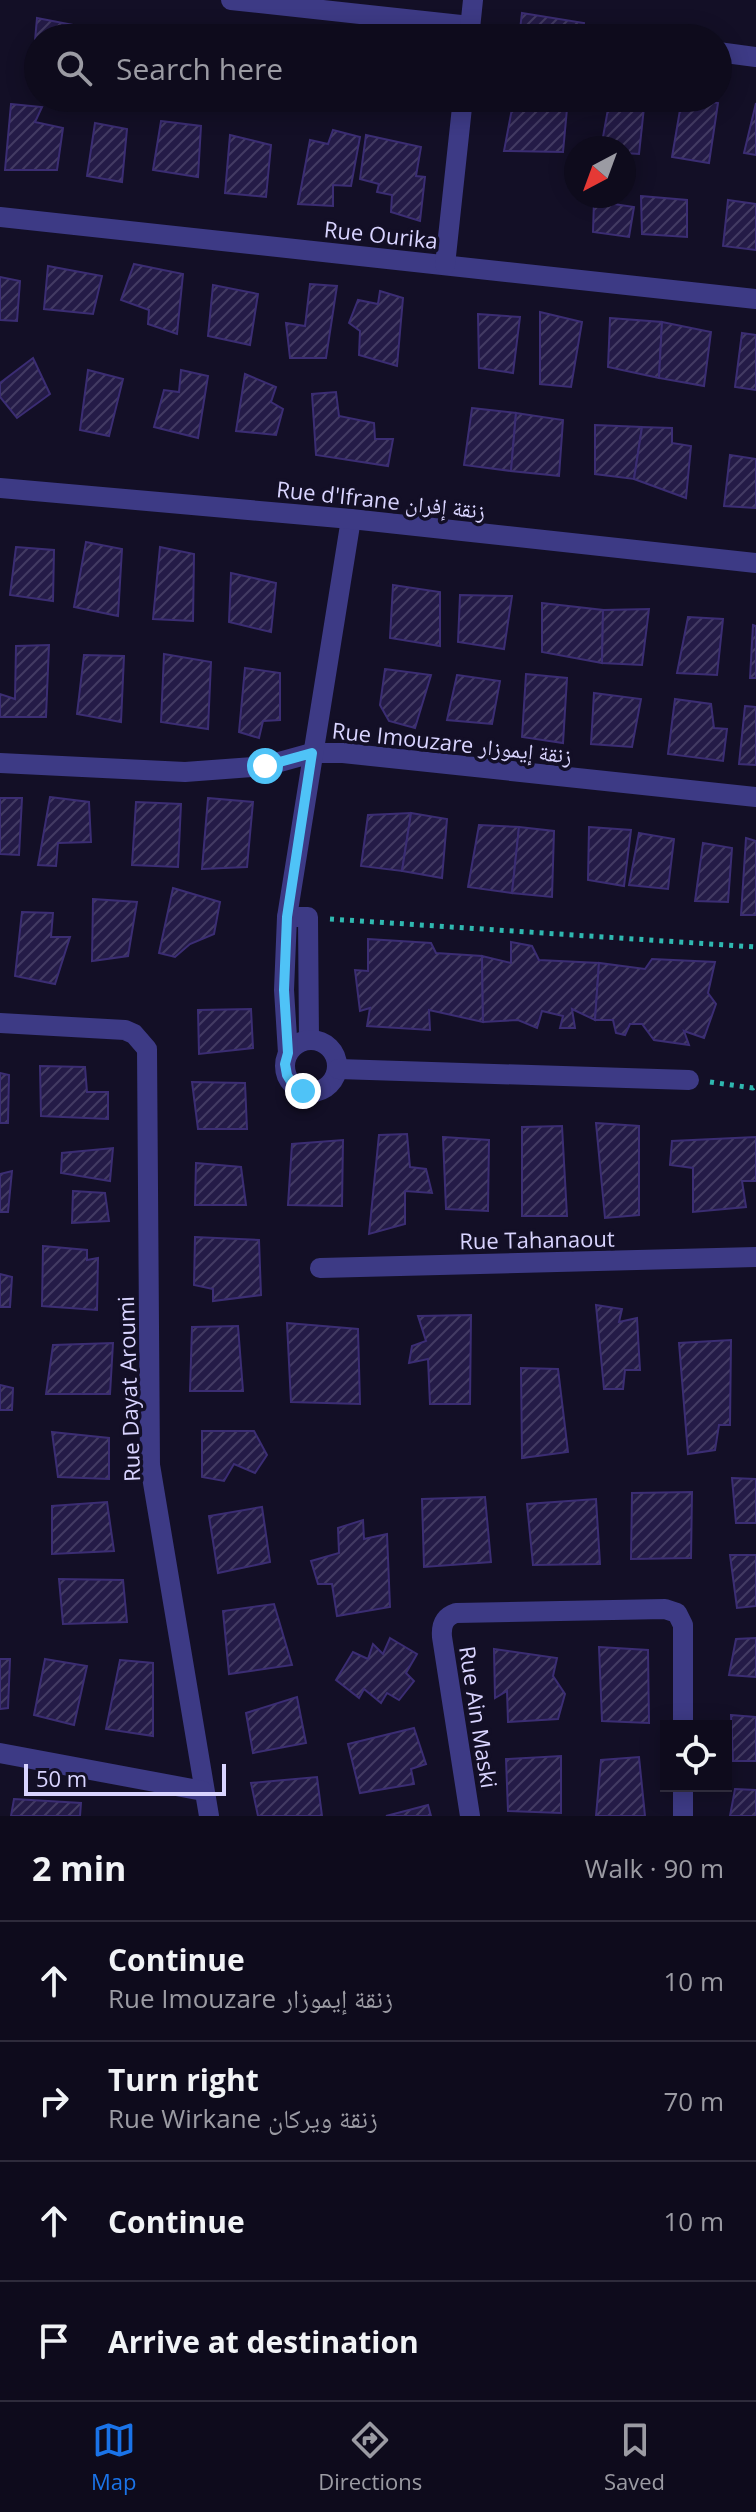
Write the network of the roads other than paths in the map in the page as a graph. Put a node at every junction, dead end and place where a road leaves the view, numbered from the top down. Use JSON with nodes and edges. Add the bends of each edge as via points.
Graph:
{"nodes":[{"id":1,"x":231,"y":0,"type":"edge"},
{"id":2,"x":473,"y":0,"type":"edge"},
{"id":3,"x":410,"y":24,"type":"edge"},
{"id":4,"x":471,"y":24,"type":"edge"},
{"id":5,"x":732,"y":54,"type":"edge"},
{"id":6,"x":756,"y":57,"type":"edge"},
{"id":7,"x":461,"y":112,"type":"edge"},
{"id":8,"x":0,"y":217,"type":"edge"},
{"id":9,"x":445,"y":265,"type":"junction"},
{"id":10,"x":756,"y":299,"type":"edge"},
{"id":11,"x":0,"y":488,"type":"edge"},
{"id":12,"x":351,"y":519,"type":"junction"},
{"id":13,"x":756,"y":563,"type":"edge"},
{"id":14,"x":312,"y":753,"type":"junction"},
{"id":15,"x":0,"y":763,"type":"edge"},
{"id":16,"x":756,"y":797,"type":"edge"},
{"id":17,"x":298,"y":917,"type":"junction"},
{"id":18,"x":284,"y":990,"type":"junction"},
{"id":19,"x":309,"y":992,"type":"junction"},
{"id":20,"x":0,"y":1023,"type":"edge"},
{"id":21,"x":309,"y":1040,"type":"junction"},
{"id":22,"x":288,"y":1053,"type":"junction"},
{"id":23,"x":338,"y":1069,"type":"junction"},
{"id":24,"x":689,"y":1080,"type":"road end"},
{"id":25,"x":756,"y":1257,"type":"edge"},
{"id":26,"x":320,"y":1268,"type":"dead end"},
{"id":27,"x":683,"y":1720,"type":"edge"},
{"id":28,"x":0,"y":1753,"type":"edge"},
{"id":29,"x":203,"y":1791,"type":"junction"},
{"id":30,"x":683,"y":1792,"type":"edge"},
{"id":31,"x":209,"y":1816,"type":"edge"},
{"id":32,"x":470,"y":1816,"type":"edge"},
{"id":33,"x":683,"y":1816,"type":"edge"}],
"edges":[{"from":1,"to":3,"type":"street"},
{"from":2,"to":4,"type":"street"},
{"from":5,"to":6,"type":"street"},
{"from":7,"to":9,"type":"street"},
{"from":8,"to":9,"type":"street","name":"Rue Ourika"},
{"from":9,"to":10,"type":"street","name":"Rue Ourika"},
{"from":11,"to":12,"type":"street","name":"Rue d'Ifrane زنقة إفران"},
{"from":12,"to":13,"type":"street","name":"Rue d'Ifrane زنقة إفران"},
{"from":12,"to":14,"type":"street"},
{"from":14,"to":15,"type":"street","name":"Rue Imouzare زنقة إيموزار","via":[[265,766],[185,772]]},
{"from":14,"to":16,"type":"street","name":"Rue Imouzare زنقة إيموزار"},
{"from":14,"to":17,"type":"street"},
{"from":17,"to":18,"type":"street"},
{"from":17,"to":19,"type":"street"},
{"from":18,"to":19,"type":"street"},
{"from":18,"to":22,"type":"street"},
{"from":19,"to":21,"type":"street"},
{"from":20,"to":29,"type":"street","name":"Rue Dayat Aroumi","via":[[125,1030],[147,1049],[150,1465]]},
{"from":21,"to":22,"type":"street"},
{"from":21,"to":23,"type":"street","via":[[330,1048]]},
{"from":22,"to":23,"type":"street","via":[[287,1075],[303,1091],[325,1088]]},
{"from":23,"to":24,"type":"street"},
{"from":25,"to":26,"type":"street","name":"Rue Tahanaout"},
{"from":27,"to":32,"type":"street","name":"Rue Ain Maski","via":[[683,1625],[677,1613],[665,1609],[449,1615],[441,1626]]},
{"from":28,"to":29,"type":"street"},
{"from":29,"to":31,"type":"street","name":"Rue Dayat Aroumi"},
{"from":30,"to":33,"type":"street"}]}
